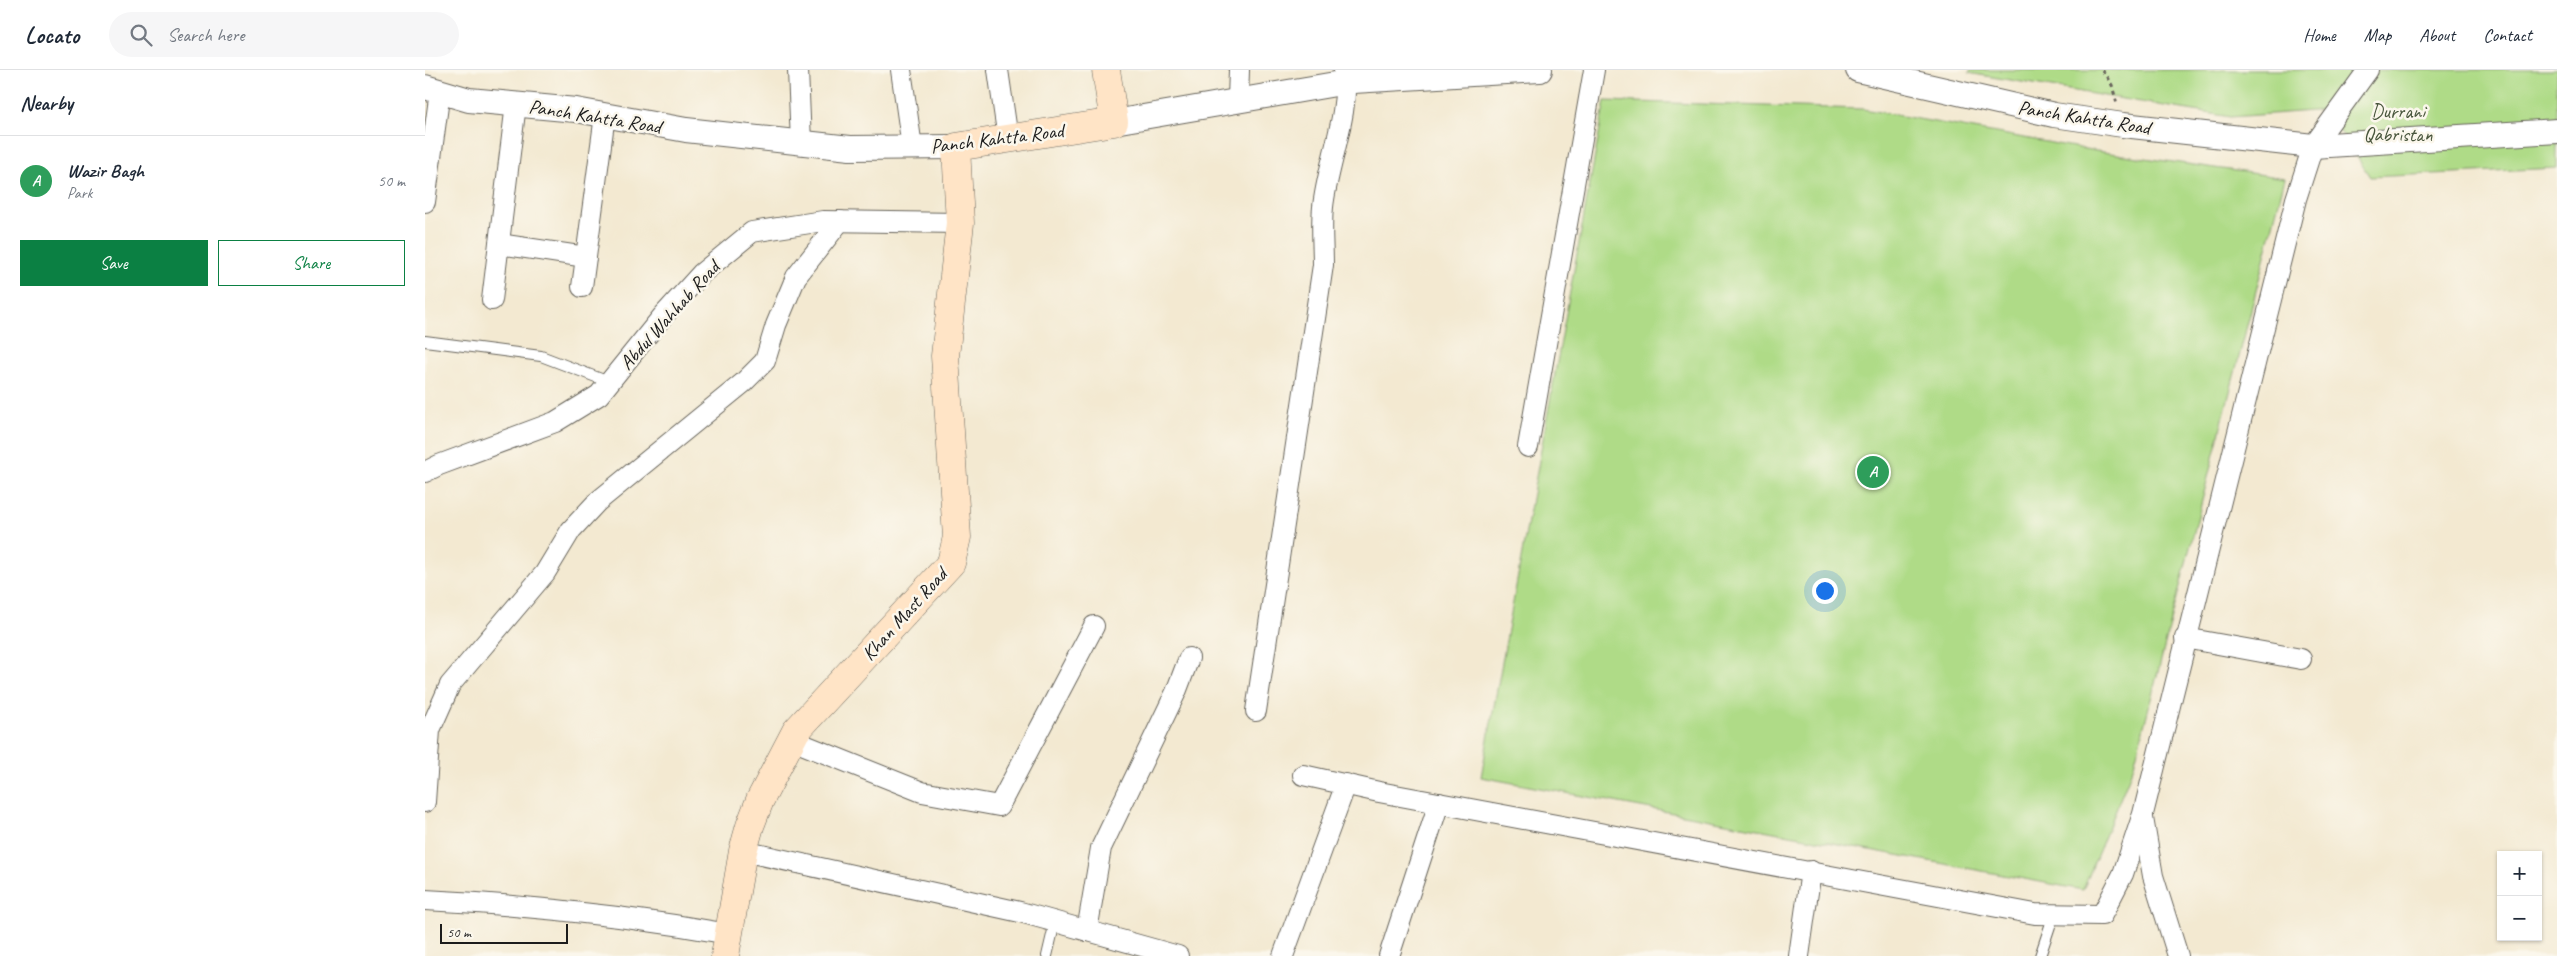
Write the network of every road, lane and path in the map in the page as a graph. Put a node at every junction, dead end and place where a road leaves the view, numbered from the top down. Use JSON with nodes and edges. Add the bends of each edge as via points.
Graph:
{"nodes":[{"id":1,"x":798,"y":70,"type":"edge"},
{"id":2,"x":901,"y":70,"type":"edge"},
{"id":3,"x":998,"y":70,"type":"edge"},
{"id":4,"x":1106,"y":70,"type":"edge"},
{"id":5,"x":1239,"y":70,"type":"edge"},
{"id":6,"x":1540,"y":70,"type":"edge"},
{"id":7,"x":1593,"y":70,"type":"edge"},
{"id":8,"x":1860,"y":70,"type":"edge"},
{"id":9,"x":2102,"y":70,"type":"edge"},
{"id":10,"x":2368,"y":70,"type":"edge"},
{"id":11,"x":1420,"y":73,"type":"edge"},
{"id":12,"x":1346,"y":76,"type":"edge"},
{"id":13,"x":433,"y":89,"type":"edge"},
{"id":14,"x":1238,"y":99,"type":"junction"},
{"id":15,"x":516,"y":104,"type":"junction"},
{"id":16,"x":605,"y":115,"type":"junction"},
{"id":17,"x":1114,"y":122,"type":"junction"},
{"id":18,"x":2123,"y":125,"type":"junction"},
{"id":19,"x":2557,"y":132,"type":"edge"},
{"id":20,"x":1008,"y":139,"type":"junction"},
{"id":21,"x":801,"y":142,"type":"junction"},
{"id":22,"x":2313,"y":146,"type":"junction"},
{"id":23,"x":911,"y":147,"type":"junction"},
{"id":24,"x":956,"y":148,"type":"junction"},
{"id":25,"x":425,"y":202,"type":"edge"},
{"id":26,"x":839,"y":221,"type":"junction"},
{"id":27,"x":960,"y":223,"type":"junction"},
{"id":28,"x":499,"y":244,"type":"junction"},
{"id":29,"x":586,"y":257,"type":"junction"},
{"id":30,"x":582,"y":287,"type":"dead end"},
{"id":31,"x":492,"y":300,"type":"dead end"},
{"id":32,"x":425,"y":341,"type":"edge"},
{"id":33,"x":609,"y":382,"type":"junction"},
{"id":34,"x":1528,"y":447,"type":"dead end"},
{"id":35,"x":425,"y":472,"type":"edge"},
{"id":36,"x":1095,"y":626,"type":"dead end"},
{"id":37,"x":2185,"y":638,"type":"junction"},
{"id":38,"x":1189,"y":658,"type":"dead end"},
{"id":39,"x":2301,"y":659,"type":"dead end"},
{"id":40,"x":1256,"y":711,"type":"dead end"},
{"id":41,"x":792,"y":740,"type":"junction"},
{"id":42,"x":1303,"y":775,"type":"dead end"},
{"id":43,"x":1346,"y":784,"type":"junction"},
{"id":44,"x":425,"y":802,"type":"edge"},
{"id":45,"x":1439,"y":803,"type":"junction"},
{"id":46,"x":2143,"y":814,"type":"junction"},
{"id":47,"x":743,"y":851,"type":"junction"},
{"id":48,"x":1811,"y":871,"type":"junction"},
{"id":49,"x":425,"y":900,"type":"edge"},
{"id":50,"x":2054,"y":914,"type":"junction"},
{"id":51,"x":1055,"y":922,"type":"junction"},
{"id":52,"x":1087,"y":931,"type":"junction"},
{"id":53,"x":727,"y":945,"type":"edge"},
{"id":54,"x":1047,"y":956,"type":"edge"},
{"id":55,"x":1178,"y":956,"type":"edge"},
{"id":56,"x":1283,"y":956,"type":"edge"},
{"id":57,"x":1389,"y":956,"type":"edge"},
{"id":58,"x":1799,"y":956,"type":"edge"},
{"id":59,"x":2039,"y":956,"type":"edge"},
{"id":60,"x":2178,"y":956,"type":"edge"}],
"edges":[{"from":1,"to":21,"type":"street"},
{"from":2,"to":23,"type":"street"},
{"from":3,"to":20,"type":"street"},
{"from":4,"to":17,"type":"main road"},
{"from":5,"to":14,"type":"street"},
{"from":6,"to":11,"type":"street","name":"Panch Kahtta Road"},
{"from":7,"to":34,"type":"street"},
{"from":8,"to":18,"type":"street","name":"Panch Kahtta Road","via":[[2054,115]]},
{"from":9,"to":18,"type":"path","via":[[2111,85]]},
{"from":10,"to":22,"type":"street"},
{"from":11,"to":12,"type":"street","name":"Panch Kahtta Road"},
{"from":12,"to":14,"type":"street","name":"Panch Kahtta Road"},
{"from":12,"to":40,"type":"street","via":[[1323,208],[1323,265]]},
{"from":13,"to":15,"type":"street","name":"Panch Kahtta Road","via":[[469,100]]},
{"from":13,"to":25,"type":"street"},
{"from":14,"to":17,"type":"street","name":"Panch Kahtta Road"},
{"from":15,"to":16,"type":"street","name":"Panch Kahtta Road"},
{"from":15,"to":28,"type":"street"},
{"from":16,"to":21,"type":"street","name":"Panch Kahtta Road","via":[[686,130]]},
{"from":16,"to":29,"type":"street"},
{"from":17,"to":20,"type":"main road","name":"Panch Kahtta Road"},
{"from":18,"to":22,"type":"street","name":"Panch Kahtta Road"},
{"from":19,"to":22,"type":"street","name":"Panch Kahtta Road"},
{"from":20,"to":24,"type":"main road","name":"Panch Kahtta Road"},
{"from":21,"to":23,"type":"street","name":"Panch Kahtta Road","via":[[850,148]]},
{"from":22,"to":37,"type":"street","via":[[2294,209]]},
{"from":23,"to":24,"type":"street","name":"Panch Kahtta Road"},
{"from":24,"to":27,"type":"main road","name":"Khan Mast Road"},
{"from":26,"to":27,"type":"street","name":"Abdul Wahhab Road"},
{"from":26,"to":33,"type":"street","name":"Abdul Wahhab Road","via":[[752,232],[702,273]]},
{"from":26,"to":44,"type":"street","via":[[795,277],[765,361],[743,383],[597,502],[571,530],[545,573],[450,685],[430,730]]},
{"from":27,"to":41,"type":"main road","name":"Khan Mast Road","via":[[945,356],[957,537],[951,563]]},
{"from":28,"to":29,"type":"street"},
{"from":28,"to":31,"type":"street"},
{"from":29,"to":30,"type":"street"},
{"from":32,"to":33,"type":"lane","via":[[541,356]]},
{"from":33,"to":35,"type":"street","name":"Abdul Wahhab Road","via":[[599,394],[555,422]]},
{"from":36,"to":41,"type":"street","via":[[999,806],[922,792]]},
{"from":37,"to":39,"type":"street"},
{"from":37,"to":46,"type":"street"},
{"from":38,"to":52,"type":"street","via":[[1101,848]]},
{"from":41,"to":47,"type":"main road","name":"Khan Mast Road","via":[[760,800]]},
{"from":42,"to":43,"type":"street"},
{"from":43,"to":45,"type":"street"},
{"from":43,"to":56,"type":"street"},
{"from":45,"to":48,"type":"street"},
{"from":45,"to":57,"type":"street"},
{"from":46,"to":50,"type":"street","via":[[2123,874],[2101,915]]},
{"from":46,"to":60,"type":"street","via":[[2153,876]]},
{"from":47,"to":51,"type":"street"},
{"from":47,"to":53,"type":"main road","name":"Khan Mast Road"},
{"from":48,"to":50,"type":"street","via":[[2035,914]]},
{"from":48,"to":58,"type":"street"},
{"from":49,"to":53,"type":"street","via":[[493,903],[682,925]]},
{"from":50,"to":59,"type":"lane"},
{"from":51,"to":52,"type":"street"},
{"from":51,"to":54,"type":"lane"},
{"from":52,"to":55,"type":"street"}]}
